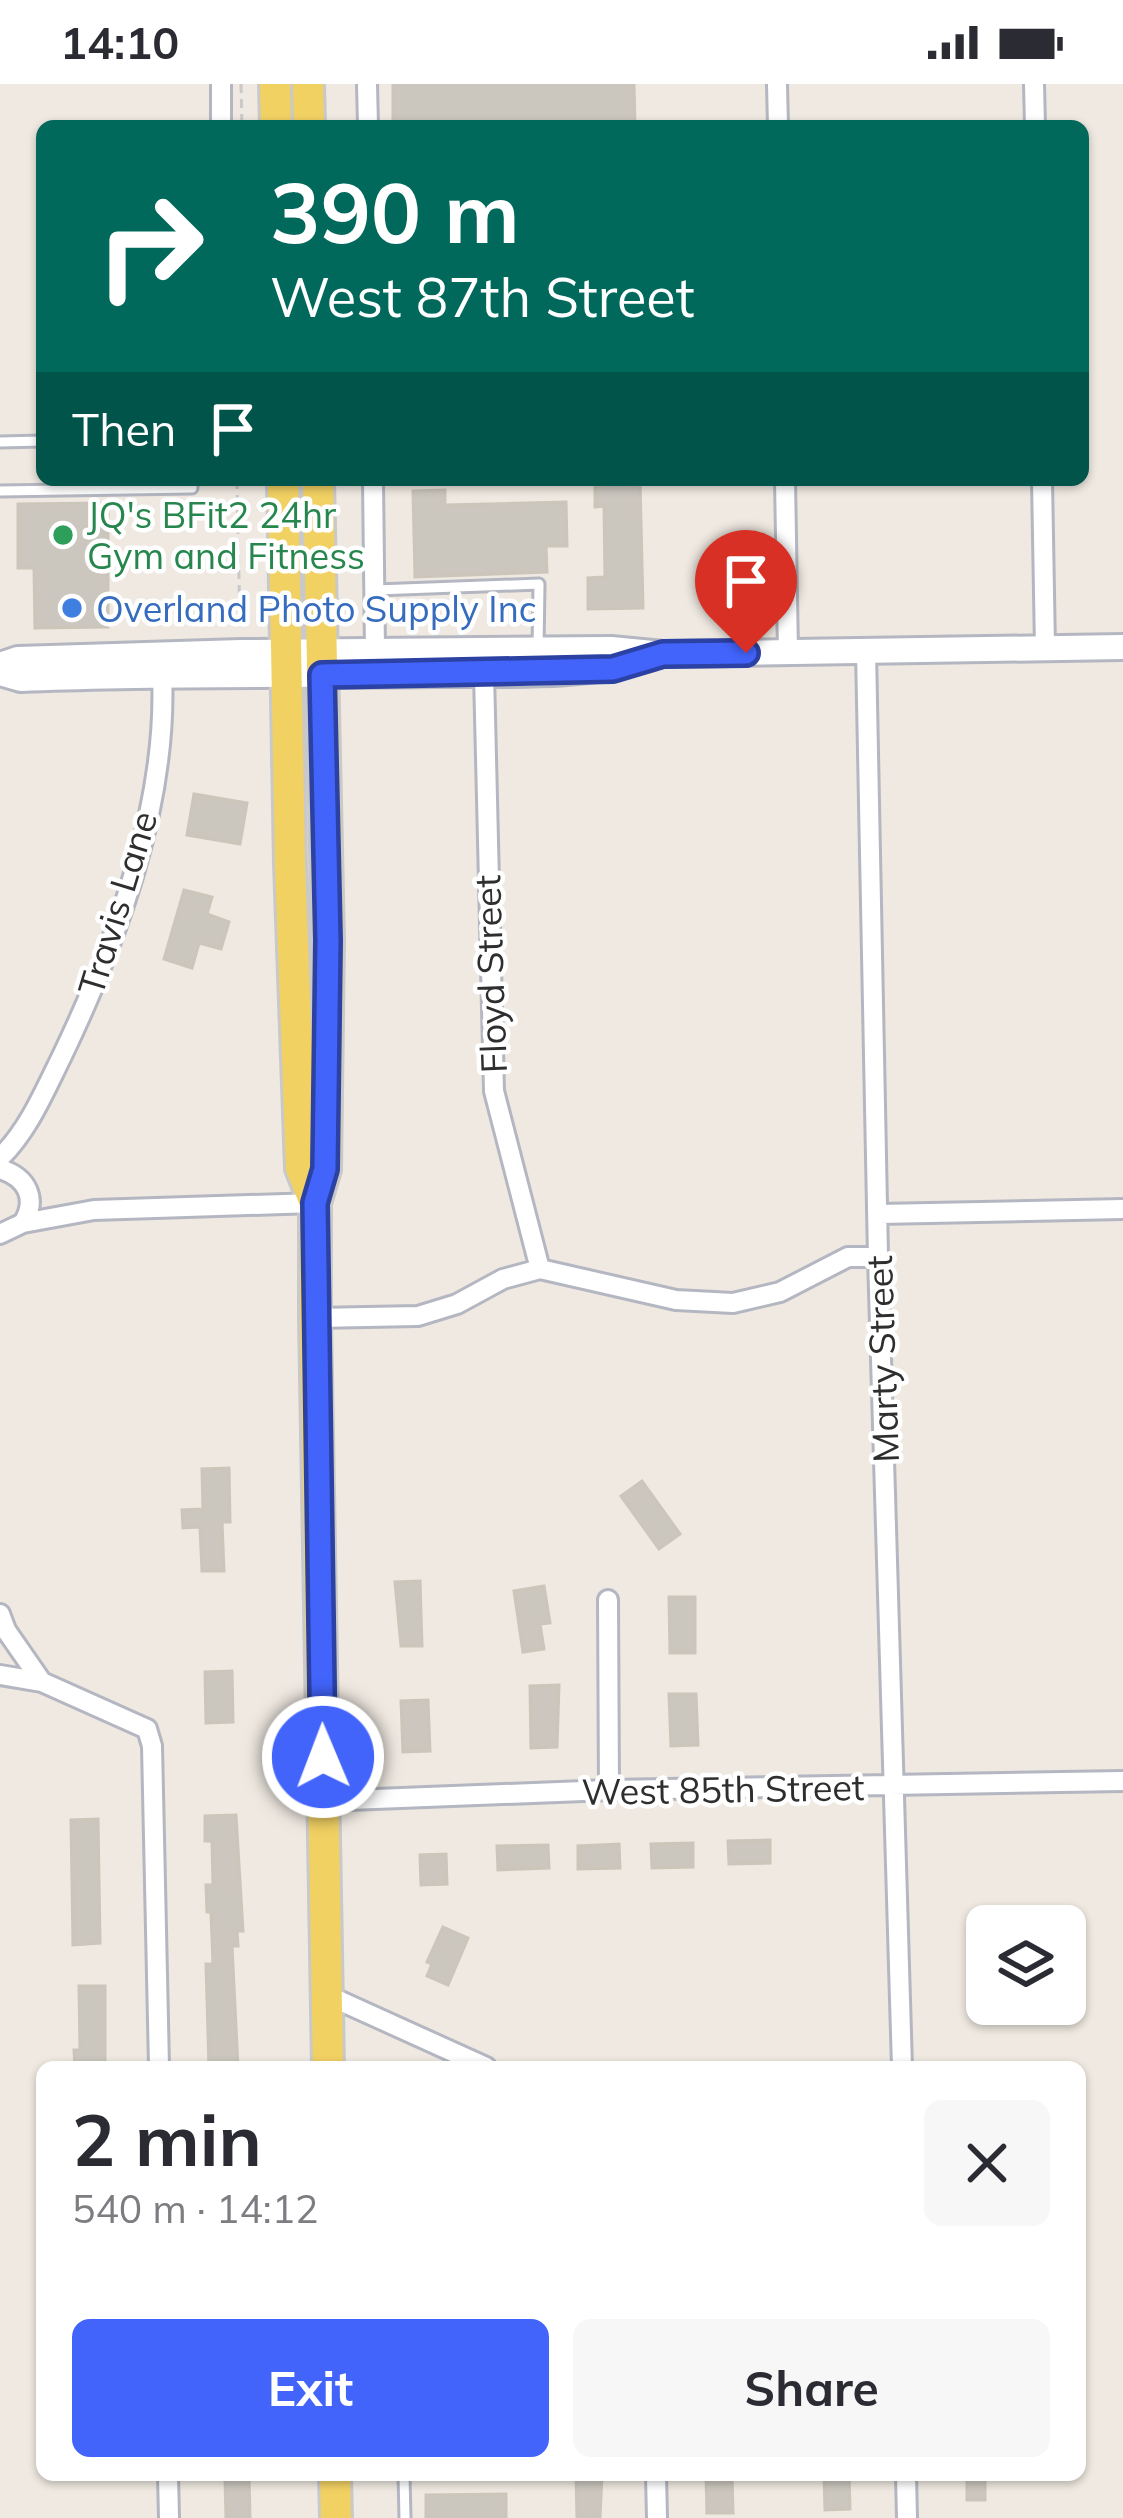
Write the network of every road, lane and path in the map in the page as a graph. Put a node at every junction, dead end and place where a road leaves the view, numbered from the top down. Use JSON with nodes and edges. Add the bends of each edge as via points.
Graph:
{"nodes":[{"id":1,"x":220,"y":84,"type":"edge"},
{"id":2,"x":242,"y":84,"type":"edge"},
{"id":3,"x":275,"y":84,"type":"edge"},
{"id":4,"x":308,"y":84,"type":"edge"},
{"id":5,"x":367,"y":84,"type":"edge"},
{"id":6,"x":777,"y":84,"type":"edge"},
{"id":7,"x":1034,"y":84,"type":"edge"},
{"id":8,"x":221,"y":120,"type":"edge"},
{"id":9,"x":242,"y":120,"type":"edge"},
{"id":10,"x":276,"y":120,"type":"edge"},
{"id":11,"x":309,"y":120,"type":"edge"},
{"id":12,"x":368,"y":120,"type":"edge"},
{"id":13,"x":778,"y":120,"type":"edge"},
{"id":14,"x":1035,"y":120,"type":"edge"},
{"id":15,"x":36,"y":441,"type":"edge"},
{"id":16,"x":0,"y":442,"type":"edge"},
{"id":17,"x":192,"y":486,"type":"edge"},
{"id":18,"x":237,"y":486,"type":"edge"},
{"id":19,"x":283,"y":486,"type":"edge"},
{"id":20,"x":318,"y":486,"type":"edge"},
{"id":21,"x":374,"y":486,"type":"edge"},
{"id":22,"x":785,"y":486,"type":"edge"},
{"id":23,"x":1042,"y":486,"type":"edge"},
{"id":24,"x":0,"y":491,"type":"edge"},
{"id":25,"x":374,"y":590,"type":"junction"},
{"id":26,"x":1123,"y":647,"type":"edge"},
{"id":27,"x":1045,"y":648,"type":"junction"},
{"id":28,"x":538,"y":650,"type":"junction"},
{"id":29,"x":375,"y":651,"type":"junction"},
{"id":30,"x":866,"y":651,"type":"junction"},
{"id":31,"x":242,"y":652,"type":"junction"},
{"id":32,"x":788,"y":653,"type":"junction"},
{"id":33,"x":663,"y":654,"type":"junction"},
{"id":34,"x":288,"y":663,"type":"junction"},
{"id":35,"x":322,"y":663,"type":"junction"},
{"id":36,"x":0,"y":669,"type":"edge"},
{"id":37,"x":161,"y":674,"type":"junction"},
{"id":38,"x":484,"y":674,"type":"junction"},
{"id":39,"x":30,"y":1121,"type":"junction"},
{"id":40,"x":0,"y":1158,"type":"edge"},
{"id":41,"x":0,"y":1169,"type":"edge"},
{"id":42,"x":28,"y":1189,"type":"junction"},
{"id":43,"x":315,"y":1203,"type":"junction"},
{"id":44,"x":1123,"y":1209,"type":"edge"},
{"id":45,"x":94,"y":1210,"type":"junction"},
{"id":46,"x":879,"y":1214,"type":"junction"},
{"id":47,"x":12,"y":1230,"type":"edge"},
{"id":48,"x":0,"y":1254,"type":"edge"},
{"id":49,"x":878,"y":1257,"type":"junction"},
{"id":50,"x":540,"y":1269,"type":"junction"},
{"id":51,"x":315,"y":1318,"type":"junction"},
{"id":52,"x":608,"y":1600,"type":"dead end"},
{"id":53,"x":0,"y":1614,"type":"edge"},
{"id":54,"x":0,"y":1675,"type":"edge"},
{"id":55,"x":42,"y":1682,"type":"junction"},
{"id":56,"x":1123,"y":1781,"type":"edge"},
{"id":57,"x":894,"y":1786,"type":"junction"},
{"id":58,"x":609,"y":1790,"type":"junction"},
{"id":59,"x":324,"y":1802,"type":"junction"},
{"id":60,"x":327,"y":1994,"type":"junction"},
{"id":61,"x":159,"y":2061,"type":"edge"},
{"id":62,"x":328,"y":2061,"type":"edge"},
{"id":63,"x":472,"y":2061,"type":"edge"},
{"id":64,"x":902,"y":2061,"type":"edge"},
{"id":65,"x":168,"y":2481,"type":"edge"},
{"id":66,"x":334,"y":2481,"type":"edge"},
{"id":67,"x":404,"y":2481,"type":"edge"},
{"id":68,"x":656,"y":2481,"type":"edge"},
{"id":69,"x":906,"y":2481,"type":"edge"},
{"id":70,"x":169,"y":2518,"type":"edge"},
{"id":71,"x":336,"y":2518,"type":"edge"},
{"id":72,"x":405,"y":2518,"type":"edge"},
{"id":73,"x":657,"y":2518,"type":"edge"},
{"id":74,"x":907,"y":2518,"type":"edge"}],
"edges":[{"from":1,"to":8,"type":"street"},
{"from":2,"to":9,"type":"path"},
{"from":3,"to":10,"type":"main road"},
{"from":4,"to":11,"type":"main road"},
{"from":5,"to":12,"type":"street"},
{"from":6,"to":13,"type":"street"},
{"from":7,"to":14,"type":"street"},
{"from":15,"to":16,"type":"lane"},
{"from":17,"to":24,"type":"lane"},
{"from":18,"to":31,"type":"path"},
{"from":19,"to":34,"type":"main road"},
{"from":20,"to":35,"type":"main road"},
{"from":21,"to":25,"type":"street"},
{"from":22,"to":32,"type":"street"},
{"from":23,"to":27,"type":"street"},
{"from":25,"to":28,"type":"lane","via":[[539,584]]},
{"from":25,"to":29,"type":"street"},
{"from":26,"to":27,"type":"street"},
{"from":27,"to":30,"type":"street"},
{"from":28,"to":29,"type":"street"},
{"from":28,"to":33,"type":"street"},
{"from":29,"to":35,"type":"street"},
{"from":30,"to":32,"type":"street"},
{"from":30,"to":46,"type":"street","name":"Marty Street"},
{"from":31,"to":34,"type":"street"},
{"from":31,"to":36,"type":"street","via":[[18,659]]},
{"from":32,"to":33,"type":"street"},
{"from":33,"to":38,"type":"street","via":[[613,669]]},
{"from":34,"to":35,"type":"street"},
{"from":34,"to":37,"type":"street"},
{"from":34,"to":43,"type":"main road","via":[[301,1168]]},
{"from":35,"to":38,"type":"street"},
{"from":35,"to":43,"type":"main road","via":[[328,940],[325,1169]]},
{"from":36,"to":37,"type":"street","via":[[21,679]]},
{"from":37,"to":39,"type":"street","name":"Travis Lane","via":[[162,743],[121,918]]},
{"from":38,"to":50,"type":"street","name":"Floyd Street","via":[[494,1091]]},
{"from":39,"to":40,"type":"street","name":"Travis Lane"},
{"from":39,"to":42,"type":"street","name":"Travis Lane"},
{"from":41,"to":42,"type":"street"},
{"from":42,"to":45,"type":"street"},
{"from":42,"to":47,"type":"street","name":"Travis Lane","via":[[31,1207]]},
{"from":43,"to":45,"type":"street"},
{"from":43,"to":51,"type":"main road"},
{"from":44,"to":46,"type":"street"},
{"from":45,"to":47,"type":"street"},
{"from":46,"to":49,"type":"street","name":"Marty Street"},
{"from":47,"to":48,"type":"street","name":"Travis Lane"},
{"from":49,"to":50,"type":"street","via":[[848,1257],[780,1292],[733,1304],[676,1300]]},
{"from":49,"to":57,"type":"street","name":"Marty Street"},
{"from":50,"to":51,"type":"street","via":[[418,1316]]},
{"from":51,"to":59,"type":"main road"},
{"from":52,"to":58,"type":"street"},
{"from":53,"to":55,"type":"street"},
{"from":54,"to":55,"type":"street"},
{"from":55,"to":61,"type":"street","via":[[133,1720],[152,1746]]},
{"from":56,"to":57,"type":"street","name":"West 85th Street"},
{"from":57,"to":58,"type":"street","name":"West 85th Street"},
{"from":57,"to":64,"type":"street","name":"Marty Street"},
{"from":58,"to":59,"type":"street","name":"West 85th Street"},
{"from":59,"to":60,"type":"main road"},
{"from":60,"to":62,"type":"main road"},
{"from":60,"to":63,"type":"street"},
{"from":65,"to":70,"type":"street"},
{"from":66,"to":71,"type":"main road"},
{"from":67,"to":72,"type":"lane"},
{"from":68,"to":73,"type":"street"},
{"from":69,"to":74,"type":"street"}]}
